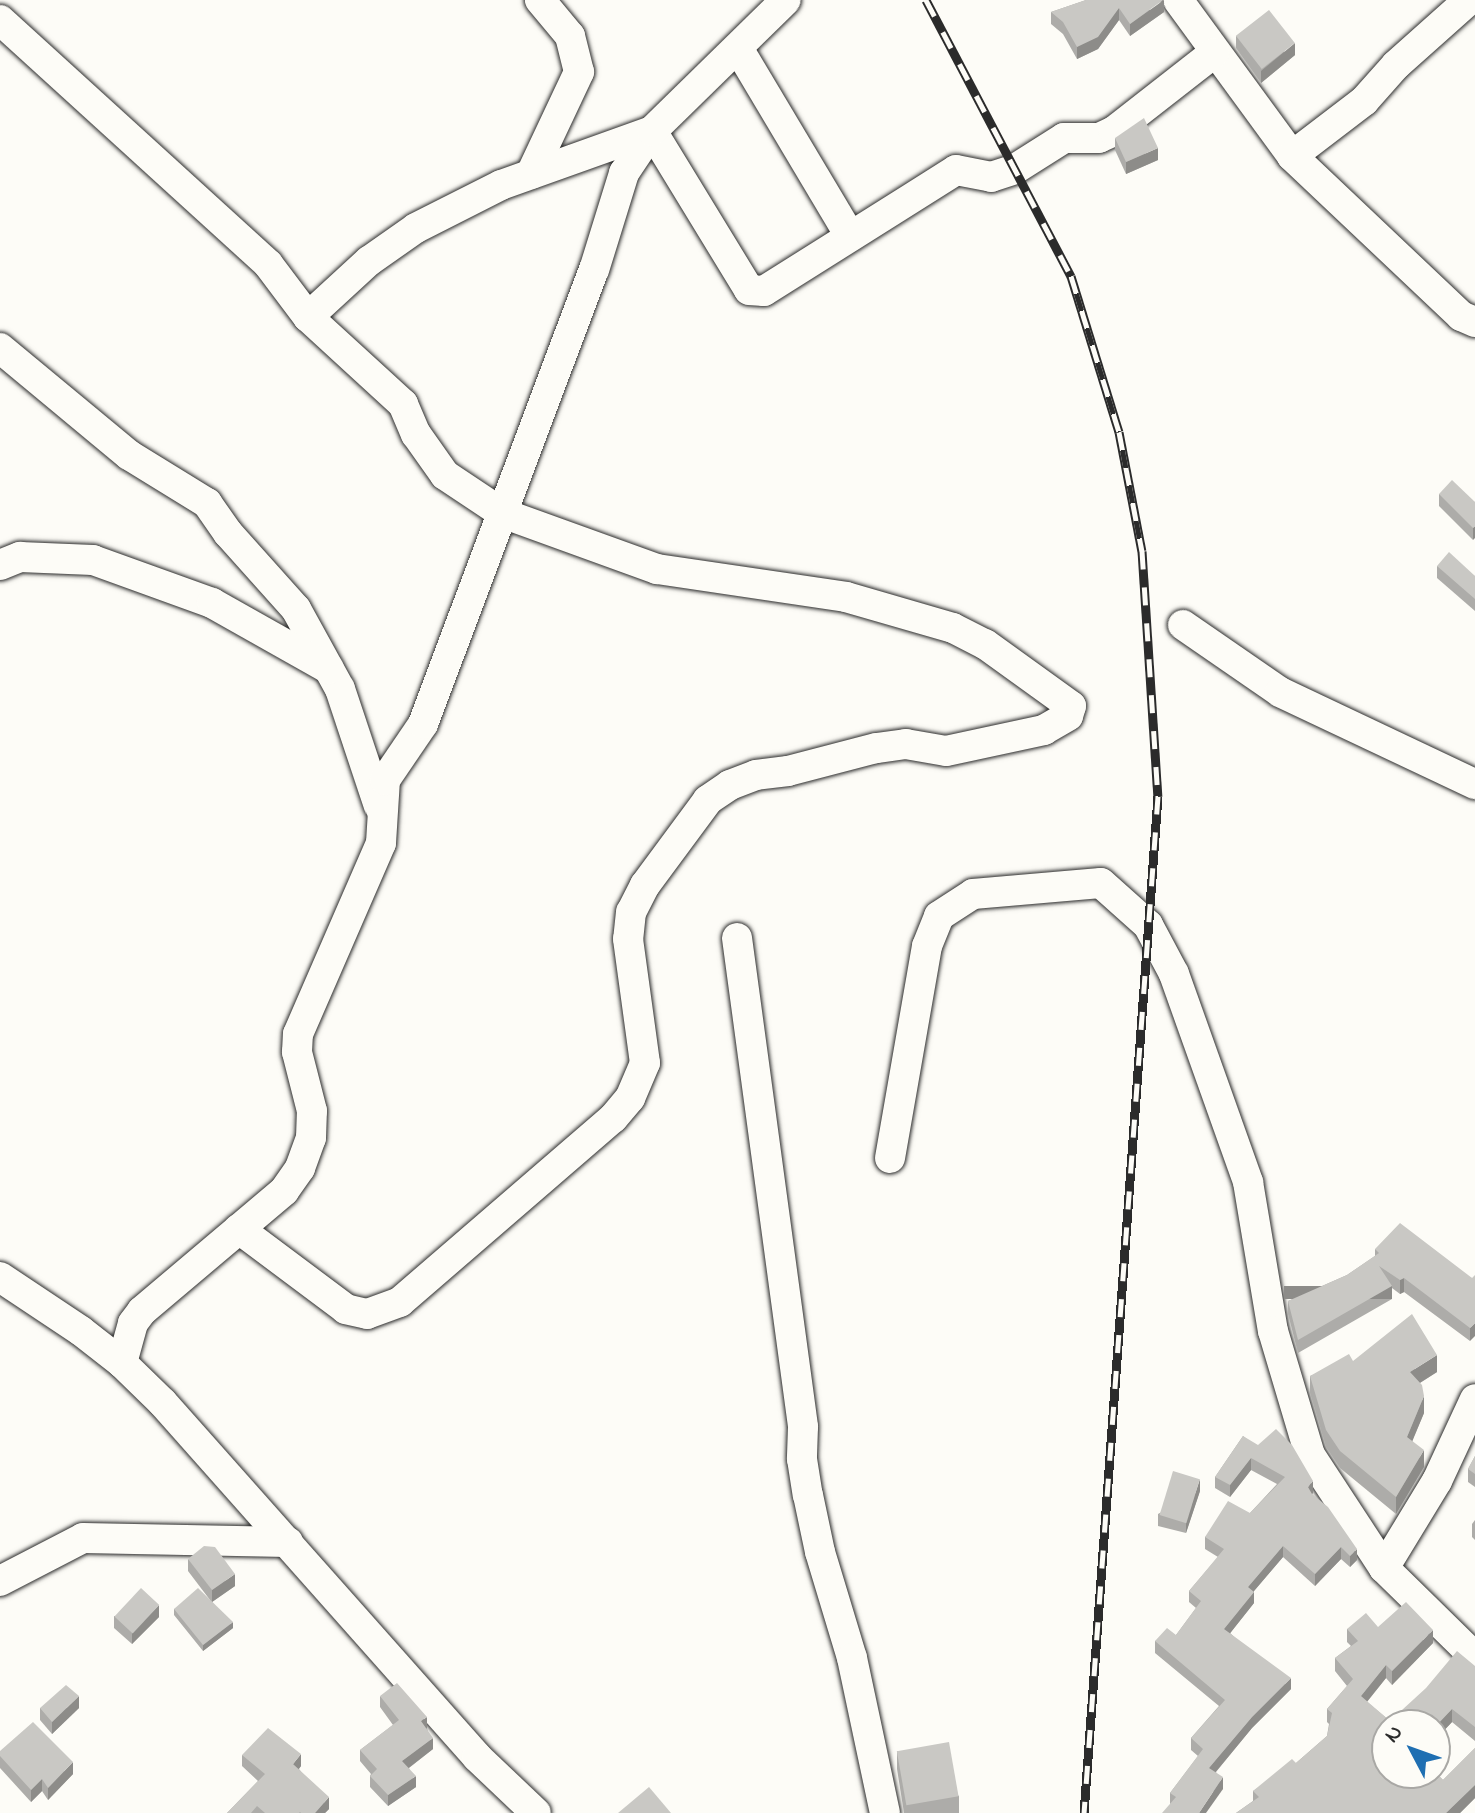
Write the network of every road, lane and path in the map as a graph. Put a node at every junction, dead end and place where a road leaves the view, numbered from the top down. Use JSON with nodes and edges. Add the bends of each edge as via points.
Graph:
{"nodes":[{"id":1,"x":540,"y":0,"type":"edge"},
{"id":2,"x":786,"y":0,"type":"edge"},
{"id":3,"x":1178,"y":0,"type":"edge"},
{"id":4,"x":1469,"y":0,"type":"edge"},
{"id":5,"x":0,"y":20,"type":"edge"},
{"id":6,"x":738,"y":48,"type":"junction"},
{"id":7,"x":1214,"y":53,"type":"junction"},
{"id":8,"x":652,"y":131,"type":"junction"},
{"id":9,"x":1292,"y":156,"type":"junction"},
{"id":10,"x":531,"y":174,"type":"junction"},
{"id":11,"x":850,"y":236,"type":"junction"},
{"id":12,"x":308,"y":317,"type":"junction"},
{"id":13,"x":1475,"y":322,"type":"edge"},
{"id":14,"x":0,"y":348,"type":"edge"},
{"id":15,"x":502,"y":513,"type":"junction"},
{"id":16,"x":0,"y":565,"type":"edge"},
{"id":17,"x":1183,"y":625,"type":"dead end"},
{"id":18,"x":329,"y":669,"type":"junction"},
{"id":19,"x":1475,"y":784,"type":"edge"},
{"id":20,"x":383,"y":820,"type":"junction"},
{"id":21,"x":737,"y":938,"type":"dead end"},
{"id":22,"x":890,"y":1158,"type":"dead end"},
{"id":23,"x":239,"y":1229,"type":"junction"},
{"id":24,"x":0,"y":1277,"type":"edge"},
{"id":25,"x":122,"y":1363,"type":"junction"},
{"id":26,"x":1475,"y":1399,"type":"edge"},
{"id":27,"x":288,"y":1542,"type":"junction"},
{"id":28,"x":1384,"y":1568,"type":"junction"},
{"id":29,"x":0,"y":1581,"type":"edge"},
{"id":30,"x":1475,"y":1657,"type":"edge"},
{"id":31,"x":536,"y":1813,"type":"edge"},
{"id":32,"x":885,"y":1813,"type":"edge"}],
"edges":[{"from":1,"to":10,"type":"street","via":[[570,36],[579,72]]},
{"from":2,"to":6,"type":"street"},
{"from":3,"to":7,"type":"street"},
{"from":4,"to":9,"type":"street","via":[[1364,101]]},
{"from":5,"to":12,"type":"street","via":[[268,264]]},
{"from":6,"to":8,"type":"street"},
{"from":6,"to":11,"type":"street"},
{"from":7,"to":9,"type":"street"},
{"from":7,"to":11,"type":"street","via":[[1114,131],[1099,138],[1064,138],[1015,169],[991,177],[956,170]]},
{"from":8,"to":10,"type":"street"},
{"from":8,"to":11,"type":"street","via":[[749,290],[764,291]]},
{"from":8,"to":15,"type":"street","via":[[624,173],[594,270]]},
{"from":9,"to":13,"type":"street","via":[[1461,316]]},
{"from":10,"to":12,"type":"street","via":[[416,228],[369,261]]},
{"from":12,"to":15,"type":"street","via":[[403,404],[416,434],[445,475]]},
{"from":14,"to":18,"type":"street","via":[[129,455],[207,503],[296,609]]},
{"from":15,"to":20,"type":"street","via":[[423,724],[385,780]]},
{"from":15,"to":23,"type":"street","via":[[657,569],[846,597],[953,628],[985,644],[1071,706],[1068,716],[1044,730],[963,749],[893,745],[756,775],[708,800],[631,912],[628,939],[645,1063],[630,1098],[400,1302],[367,1314],[346,1309]]},
{"from":16,"to":18,"type":"street","via":[[20,557],[93,560],[212,603]]},
{"from":17,"to":19,"type":"street","via":[[1280,692]]},
{"from":18,"to":20,"type":"street"},
{"from":20,"to":23,"type":"street","via":[[381,843],[298,1034],[297,1052],[312,1111],[311,1138],[284,1191]]},
{"from":21,"to":32,"type":"street","via":[[808,1495],[852,1658]]},
{"from":22,"to":28,"type":"street","via":[[927,946],[939,916],[973,894],[1101,883],[1148,925],[1174,974],[1248,1182],[1273,1331],[1310,1455]]},
{"from":23,"to":25,"type":"street","via":[[142,1311],[133,1323]]},
{"from":24,"to":25,"type":"street"},
{"from":25,"to":27,"type":"street"},
{"from":26,"to":28,"type":"street","via":[[1437,1481]]},
{"from":27,"to":29,"type":"street","via":[[83,1538]]},
{"from":27,"to":31,"type":"street","via":[[477,1757]]},
{"from":28,"to":30,"type":"street"}]}
